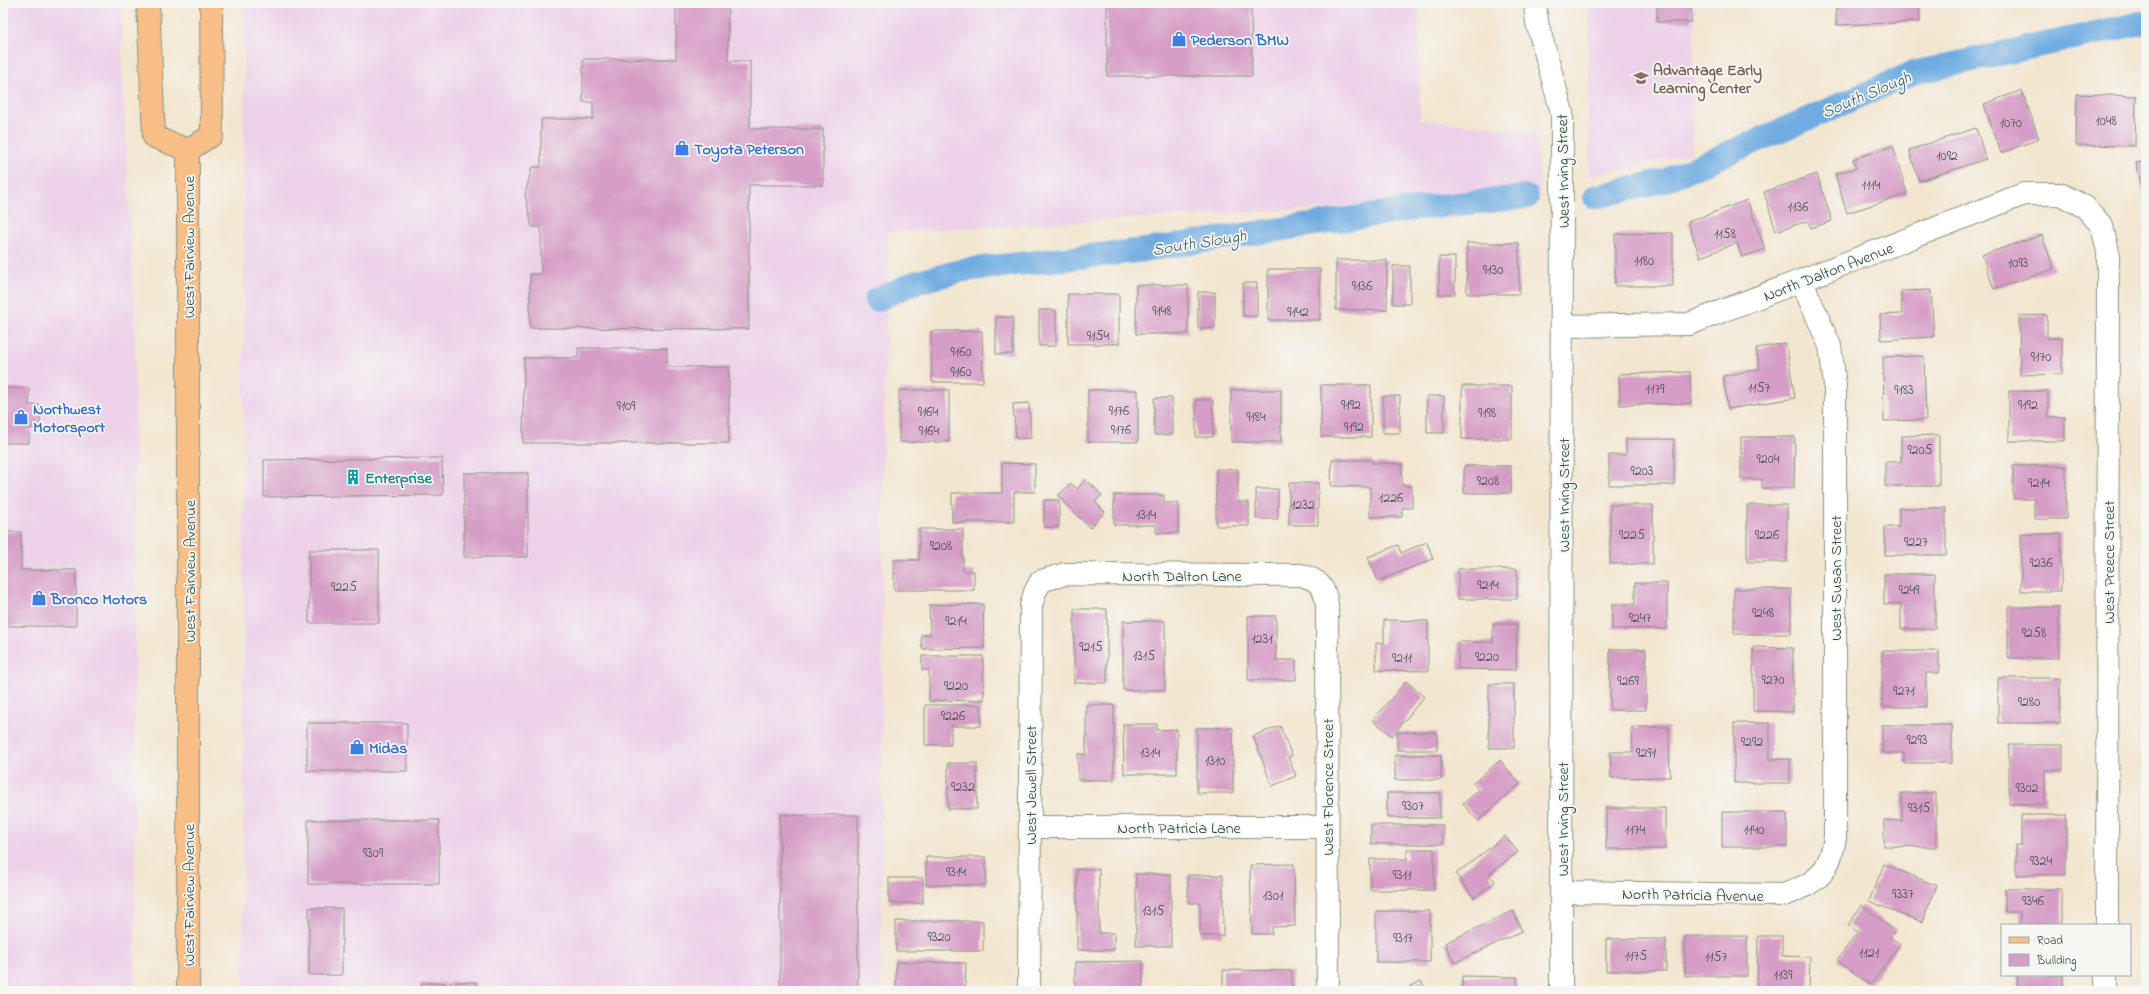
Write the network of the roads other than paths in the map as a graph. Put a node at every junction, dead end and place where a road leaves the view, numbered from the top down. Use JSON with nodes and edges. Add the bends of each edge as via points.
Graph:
{"nodes":[{"id":1,"x":148,"y":3,"type":"edge"},
{"id":2,"x":211,"y":3,"type":"edge"},
{"id":3,"x":1535,"y":3,"type":"edge"},
{"id":4,"x":188,"y":150,"type":"junction"},
{"id":5,"x":2085,"y":207,"type":"joint"},
{"id":6,"x":1802,"y":282,"type":"junction"},
{"id":7,"x":1563,"y":326,"type":"junction"},
{"id":8,"x":1041,"y":581,"type":"joint"},
{"id":9,"x":1322,"y":584,"type":"joint"},
{"id":10,"x":1030,"y":827,"type":"junction"},
{"id":11,"x":1328,"y":827,"type":"junction"},
{"id":12,"x":1820,"y":876,"type":"joint"},
{"id":13,"x":1561,"y":892,"type":"junction"},
{"id":14,"x":2107,"y":924,"type":"edge"},
{"id":15,"x":2106,"y":976,"type":"edge"},
{"id":16,"x":188,"y":991,"type":"edge"},
{"id":17,"x":1029,"y":991,"type":"edge"},
{"id":18,"x":1328,"y":991,"type":"edge"},
{"id":19,"x":1561,"y":991,"type":"edge"},
{"id":20,"x":2106,"y":991,"type":"edge"}],
"edges":[{"from":1,"to":4,"type":"main road","via":[[154,137]]},
{"from":2,"to":4,"type":"main road","via":[[212,135]]},
{"from":3,"to":7,"type":"street","name":"West Irving Street","via":[[1537,22],[1562,113]]},
{"from":4,"to":16,"type":"main road","name":"West Fairview Avenue"},
{"from":5,"to":6,"type":"street","name":"North Dalton Avenue","via":[[2060,194],[2024,194]]},
{"from":5,"to":14,"type":"street","name":"West Preece Street","via":[[2102,226],[2108,252]]},
{"from":6,"to":7,"type":"street","name":"North Dalton Avenue","via":[[1689,324]]},
{"from":6,"to":12,"type":"street","name":"West Susan Street","via":[[1830,346],[1835,384],[1835,837],[1832,856]]},
{"from":7,"to":13,"type":"street","name":"West Irving Street"},
{"from":8,"to":9,"type":"street","name":"North Dalton Lane","via":[[1065,574],[1293,575],[1312,578]]},
{"from":8,"to":10,"type":"street","name":"West Jewell Street","via":[[1031,606]]},
{"from":9,"to":11,"type":"street","name":"West Florence Street","via":[[1328,605]]},
{"from":10,"to":11,"type":"street","name":"North Patricia Lane"},
{"from":10,"to":17,"type":"street","name":"West Jewell Street"},
{"from":11,"to":18,"type":"street","name":"West Florence Street"},
{"from":12,"to":13,"type":"street","name":"North Patricia Avenue","via":[[1802,888],[1784,895]]},
{"from":13,"to":19,"type":"street","name":"West Irving Street"},
{"from":15,"to":20,"type":"street"}]}
